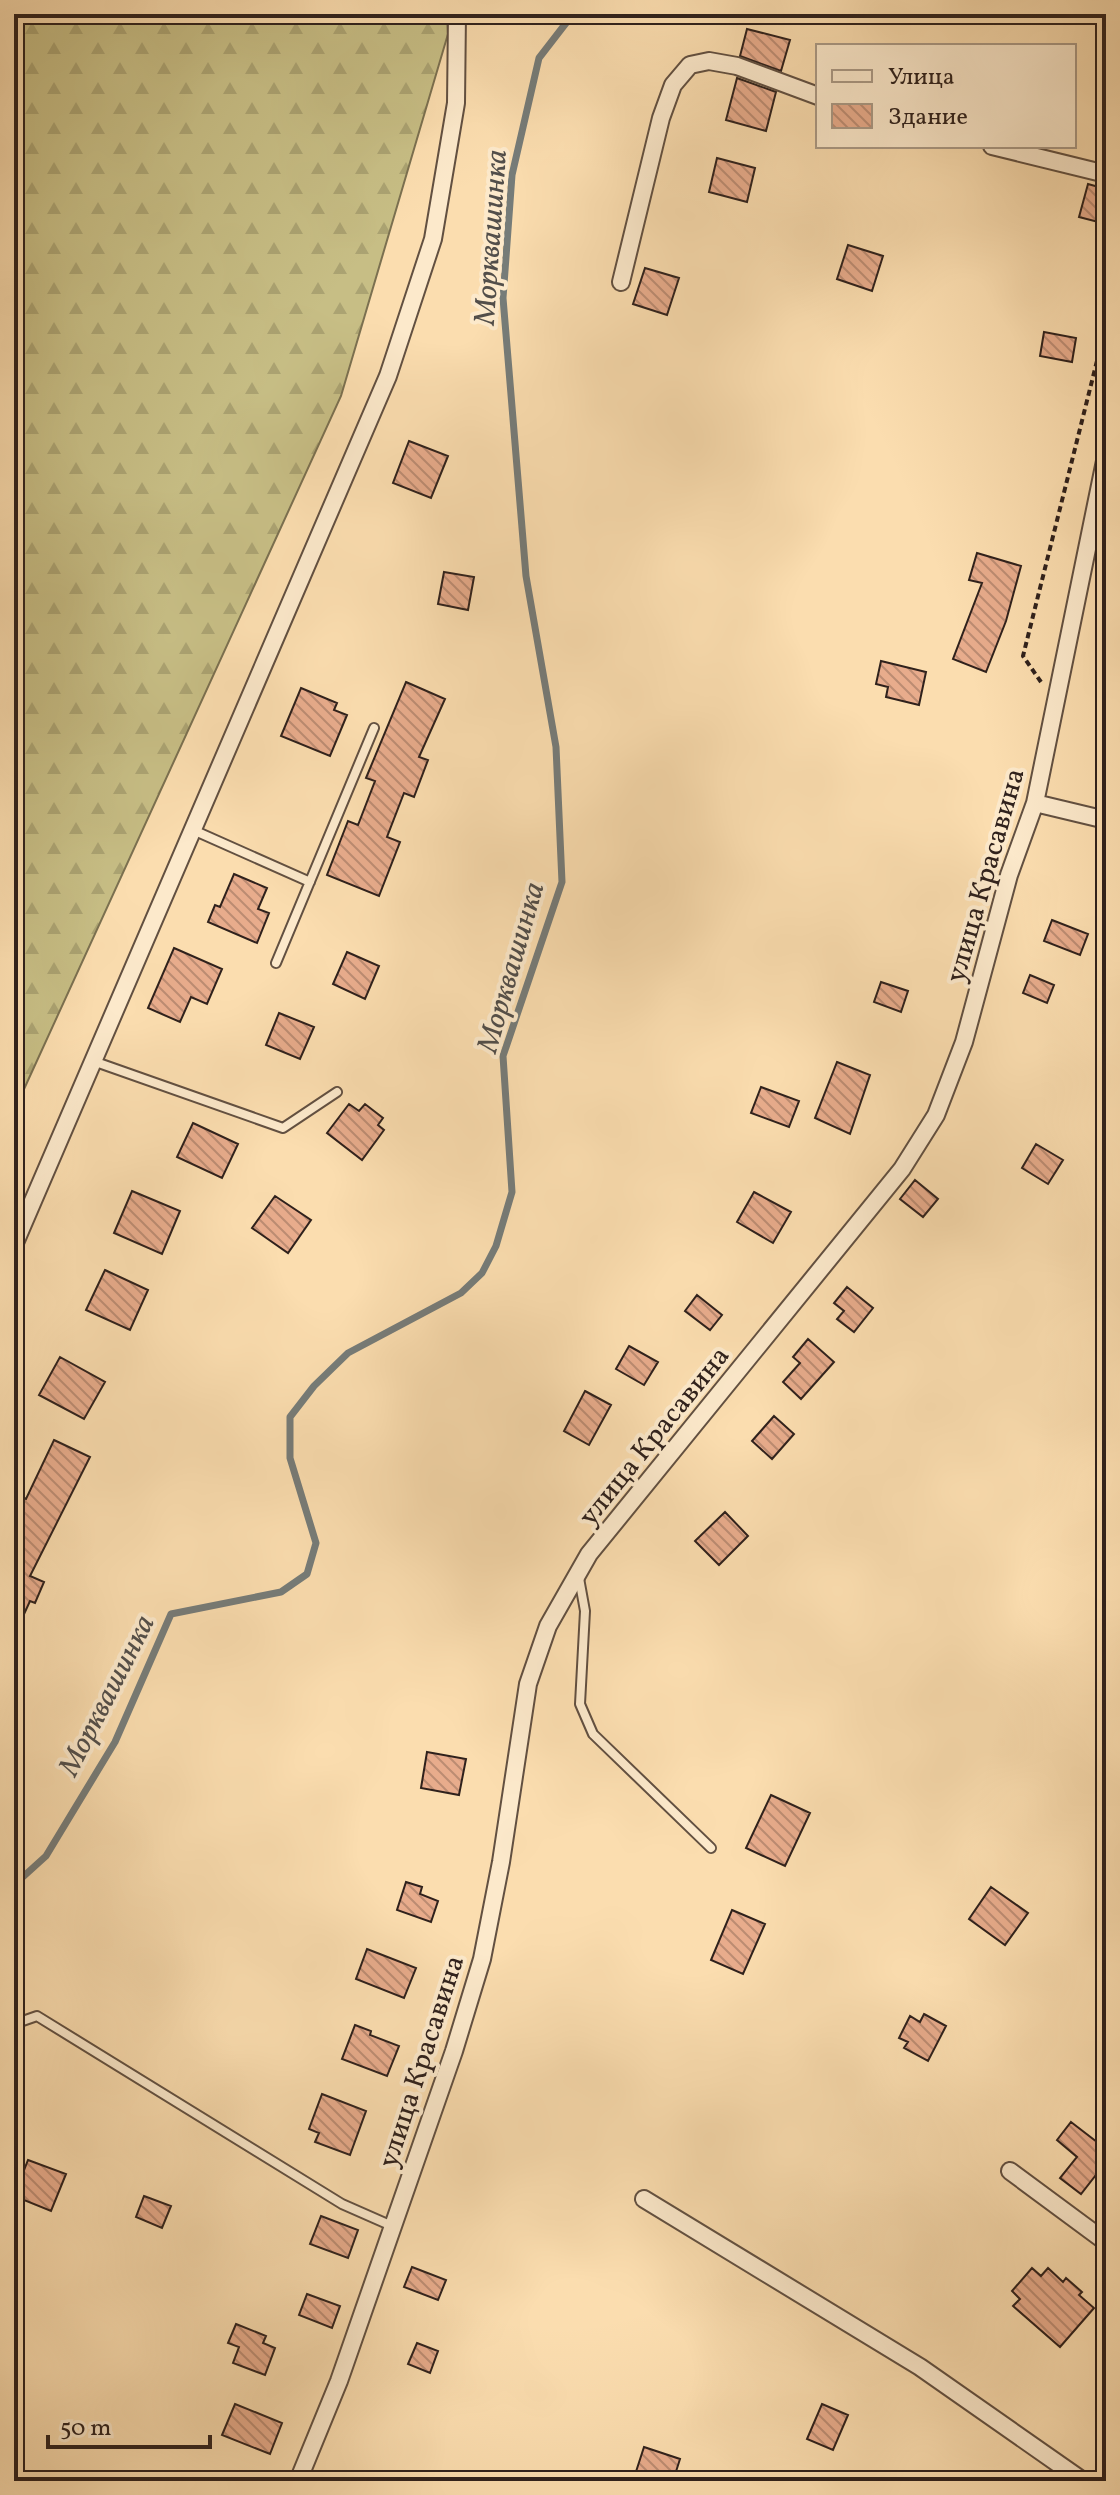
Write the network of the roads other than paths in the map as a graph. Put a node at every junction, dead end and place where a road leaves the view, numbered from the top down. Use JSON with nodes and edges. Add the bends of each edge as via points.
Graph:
{"nodes":[{"id":1,"x":457,"y":14,"type":"edge"},
{"id":2,"x":816,"y":95,"type":"edge"},
{"id":3,"x":1000,"y":148,"type":"edge"},
{"id":4,"x":1106,"y":174,"type":"edge"},
{"id":5,"x":621,"y":282,"type":"dead end"},
{"id":6,"x":1106,"y":456,"type":"edge"},
{"id":7,"x":374,"y":728,"type":"dead end"},
{"id":8,"x":1035,"y":803,"type":"junction"},
{"id":9,"x":1106,"y":820,"type":"edge"},
{"id":10,"x":193,"y":830,"type":"junction"},
{"id":11,"x":310,"y":882,"type":"junction"},
{"id":12,"x":276,"y":963,"type":"dead end"},
{"id":13,"x":93,"y":1061,"type":"junction"},
{"id":14,"x":337,"y":1092,"type":"dead end"},
{"id":15,"x":14,"y":1245,"type":"edge"},
{"id":16,"x":579,"y":1573,"type":"junction"},
{"id":17,"x":711,"y":1848,"type":"dead end"},
{"id":18,"x":14,"y":2024,"type":"edge"},
{"id":19,"x":1010,"y":2171,"type":"dead end"},
{"id":20,"x":644,"y":2199,"type":"dead end"},
{"id":21,"x":393,"y":2227,"type":"junction"},
{"id":22,"x":1106,"y":2242,"type":"edge"},
{"id":23,"x":298,"y":2481,"type":"edge"},
{"id":24,"x":1083,"y":2481,"type":"edge"}],
"edges":[{"from":1,"to":10,"type":"street","via":[[456,103],[433,239],[388,376]]},
{"from":2,"to":5,"type":"street","via":[[737,66],[709,61],[690,65],[673,85],[661,118]]},
{"from":3,"to":4,"type":"street"},
{"from":6,"to":8,"type":"street","name":"улица Красавина"},
{"from":7,"to":11,"type":"lane"},
{"from":8,"to":9,"type":"street"},
{"from":8,"to":16,"type":"street","name":"улица Красавина","via":[[1009,875],[964,1042],[936,1115],[902,1169],[589,1554]]},
{"from":10,"to":11,"type":"lane"},
{"from":10,"to":13,"type":"street"},
{"from":11,"to":12,"type":"lane"},
{"from":13,"to":14,"type":"lane","via":[[283,1128]]},
{"from":13,"to":15,"type":"street"},
{"from":16,"to":17,"type":"lane","via":[[585,1611],[580,1704],[593,1734]]},
{"from":16,"to":21,"type":"street","name":"улица Красавина","via":[[548,1626],[528,1684],[482,1959]]},
{"from":18,"to":21,"type":"lane","via":[[37,2016],[342,2204]]},
{"from":19,"to":22,"type":"street"},
{"from":20,"to":24,"type":"street","via":[[920,2367]]},
{"from":21,"to":23,"type":"street","name":"улица Красавина"}]}
